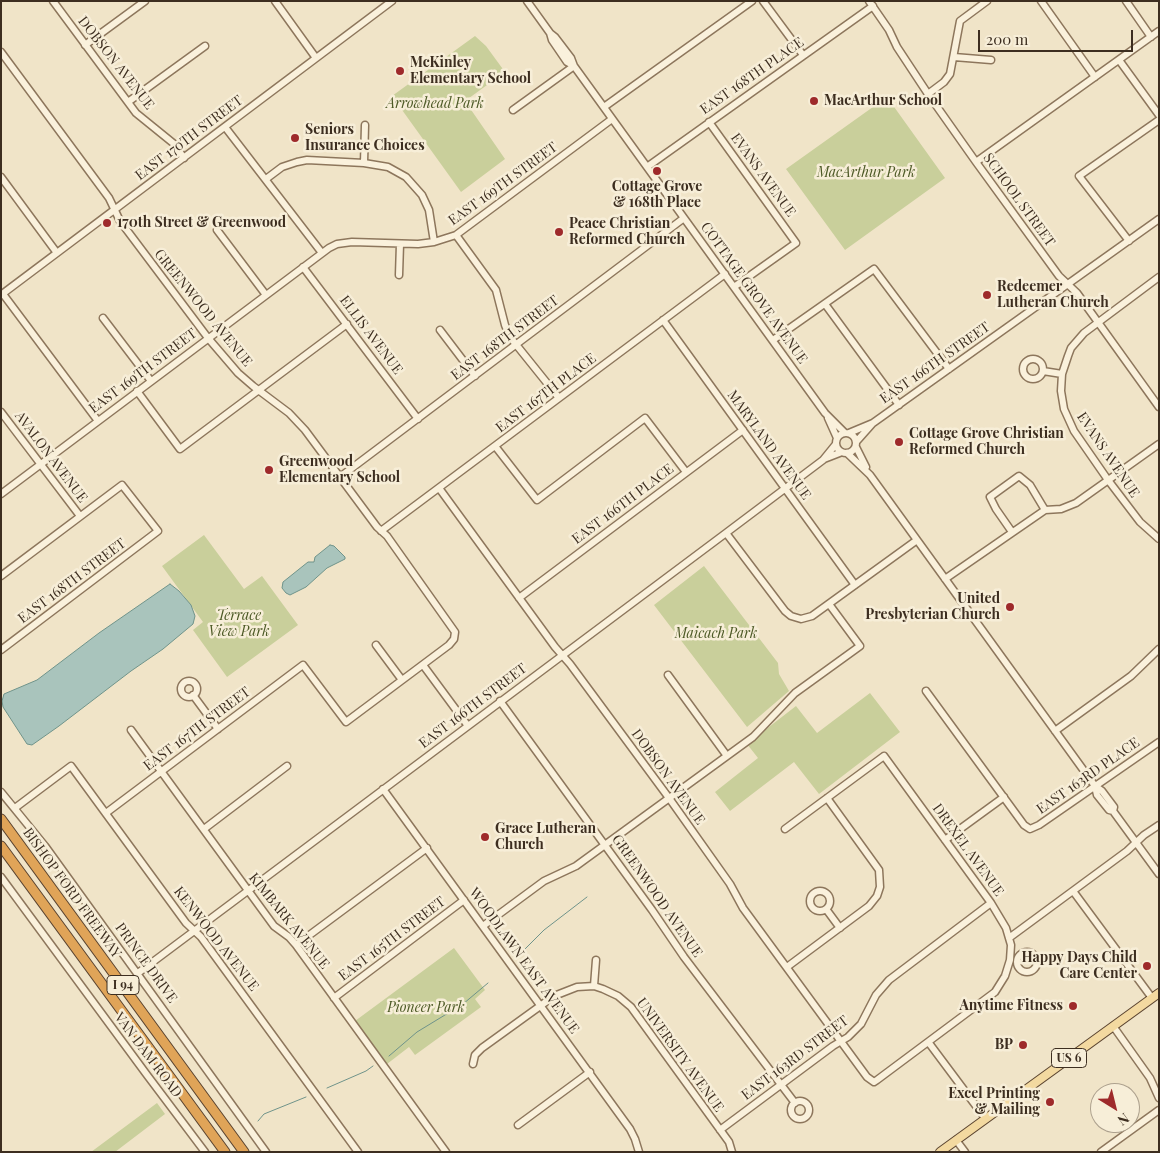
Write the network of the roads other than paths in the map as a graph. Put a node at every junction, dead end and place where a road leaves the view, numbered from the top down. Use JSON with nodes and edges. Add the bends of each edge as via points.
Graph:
{"nodes":[{"id":1,"x":53,"y":1,"type":"edge"},
{"id":2,"x":145,"y":1,"type":"edge"},
{"id":3,"x":275,"y":1,"type":"edge"},
{"id":4,"x":392,"y":1,"type":"edge"},
{"id":5,"x":527,"y":1,"type":"edge"},
{"id":6,"x":752,"y":1,"type":"edge"},
{"id":7,"x":763,"y":1,"type":"edge"},
{"id":8,"x":988,"y":1,"type":"edge"},
{"id":9,"x":1041,"y":1,"type":"edge"},
{"id":10,"x":1126,"y":1,"type":"edge"},
{"id":11,"x":871,"y":4,"type":"edge"},
{"id":12,"x":1159,"y":32,"type":"edge"},
{"id":13,"x":1151,"y":37,"type":"junction"},
{"id":14,"x":85,"y":45,"type":"junction"},
{"id":15,"x":205,"y":46,"type":"dead end"},
{"id":16,"x":1,"y":52,"type":"edge"},
{"id":17,"x":803,"y":55,"type":"junction"},
{"id":18,"x":954,"y":56,"type":"junction"},
{"id":19,"x":316,"y":58,"type":"junction"},
{"id":20,"x":991,"y":60,"type":"dead end"},
{"id":21,"x":1119,"y":60,"type":"junction"},
{"id":22,"x":574,"y":66,"type":"junction"},
{"id":23,"x":1095,"y":77,"type":"junction"},
{"id":24,"x":928,"y":94,"type":"junction"},
{"id":25,"x":128,"y":102,"type":"junction"},
{"id":26,"x":604,"y":107,"type":"junction"},
{"id":27,"x":513,"y":110,"type":"dead end"},
{"id":28,"x":1159,"y":115,"type":"edge"},
{"id":29,"x":612,"y":119,"type":"junction"},
{"id":30,"x":1159,"y":120,"type":"edge"},
{"id":31,"x":709,"y":122,"type":"junction"},
{"id":32,"x":365,"y":125,"type":"dead end"},
{"id":33,"x":225,"y":127,"type":"junction"},
{"id":34,"x":184,"y":158,"type":"junction"},
{"id":35,"x":976,"y":162,"type":"junction"},
{"id":36,"x":364,"y":163,"type":"junction"},
{"id":37,"x":647,"y":167,"type":"junction"},
{"id":38,"x":1,"y":176,"type":"edge"},
{"id":39,"x":266,"y":179,"type":"junction"},
{"id":40,"x":115,"y":210,"type":"junction"},
{"id":41,"x":684,"y":218,"type":"junction"},
{"id":42,"x":1159,"y":219,"type":"edge"},
{"id":43,"x":217,"y":230,"type":"dead end"},
{"id":44,"x":456,"y":235,"type":"junction"},
{"id":45,"x":1129,"y":241,"type":"junction"},
{"id":46,"x":434,"y":242,"type":"junction"},
{"id":47,"x":400,"y":244,"type":"junction"},
{"id":48,"x":58,"y":253,"type":"junction"},
{"id":49,"x":322,"y":253,"type":"junction"},
{"id":50,"x":303,"y":267,"type":"junction"},
{"id":51,"x":725,"y":274,"type":"junction"},
{"id":52,"x":399,"y":275,"type":"dead end"},
{"id":53,"x":1159,"y":277,"type":"edge"},
{"id":54,"x":1068,"y":284,"type":"junction"},
{"id":55,"x":734,"y":287,"type":"junction"},
{"id":56,"x":2,"y":294,"type":"edge"},
{"id":57,"x":266,"y":295,"type":"junction"},
{"id":58,"x":825,"y":304,"type":"junction"},
{"id":59,"x":104,"y":318,"type":"dead end"},
{"id":60,"x":663,"y":320,"type":"junction"},
{"id":61,"x":1097,"y":322,"type":"junction"},
{"id":62,"x":347,"y":324,"type":"junction"},
{"id":63,"x":440,"y":330,"type":"dead end"},
{"id":64,"x":208,"y":338,"type":"junction"},
{"id":65,"x":773,"y":340,"type":"junction"},
{"id":66,"x":516,"y":345,"type":"junction"},
{"id":67,"x":949,"y":369,"type":"junction"},
{"id":68,"x":1042,"y":371,"type":"dead end"},
{"id":69,"x":1062,"y":374,"type":"junction"},
{"id":70,"x":475,"y":376,"type":"junction"},
{"id":71,"x":151,"y":381,"type":"junction"},
{"id":72,"x":258,"y":389,"type":"junction"},
{"id":73,"x":137,"y":391,"type":"junction"},
{"id":74,"x":559,"y":398,"type":"junction"},
{"id":75,"x":899,"y":404,"type":"junction"},
{"id":76,"x":1159,"y":407,"type":"edge"},
{"id":77,"x":1,"y":412,"type":"edge"},
{"id":78,"x":825,"y":413,"type":"junction"},
{"id":79,"x":418,"y":419,"type":"junction"},
{"id":80,"x":98,"y":421,"type":"junction"},
{"id":81,"x":873,"y":423,"type":"junction"},
{"id":82,"x":743,"y":430,"type":"junction"},
{"id":83,"x":847,"y":433,"type":"junction"},
{"id":84,"x":837,"y":441,"type":"junction"},
{"id":85,"x":856,"y":444,"type":"junction"},
{"id":86,"x":1159,"y":444,"type":"edge"},
{"id":87,"x":496,"y":446,"type":"junction"},
{"id":88,"x":845,"y":453,"type":"junction"},
{"id":89,"x":823,"y":460,"type":"junction"},
{"id":90,"x":41,"y":465,"type":"junction"},
{"id":91,"x":686,"y":472,"type":"junction"},
{"id":92,"x":870,"y":475,"type":"junction"},
{"id":93,"x":340,"y":478,"type":"junction"},
{"id":94,"x":1108,"y":480,"type":"junction"},
{"id":95,"x":439,"y":488,"type":"junction"},
{"id":96,"x":785,"y":488,"type":"junction"},
{"id":97,"x":1,"y":494,"type":"edge"},
{"id":98,"x":1046,"y":510,"type":"junction"},
{"id":99,"x":80,"y":516,"type":"junction"},
{"id":100,"x":381,"y":531,"type":"junction"},
{"id":101,"x":1012,"y":532,"type":"junction"},
{"id":102,"x":726,"y":533,"type":"junction"},
{"id":103,"x":1159,"y":539,"type":"edge"},
{"id":104,"x":916,"y":540,"type":"junction"},
{"id":105,"x":1,"y":576,"type":"edge"},
{"id":106,"x":945,"y":579,"type":"junction"},
{"id":107,"x":855,"y":585,"type":"junction"},
{"id":108,"x":519,"y":598,"type":"junction"},
{"id":109,"x":830,"y":604,"type":"junction"},
{"id":110,"x":376,"y":645,"type":"dead end"},
{"id":111,"x":1159,"y":649,"type":"edge"},
{"id":112,"x":1,"y":650,"type":"edge"},
{"id":113,"x":562,"y":655,"type":"junction"},
{"id":114,"x":423,"y":665,"type":"junction"},
{"id":115,"x":668,"y":675,"type":"dead end"},
{"id":116,"x":402,"y":680,"type":"junction"},
{"id":117,"x":926,"y":691,"type":"dead end"},
{"id":118,"x":193,"y":695,"type":"dead end"},
{"id":119,"x":500,"y":701,"type":"junction"},
{"id":120,"x":468,"y":726,"type":"junction"},
{"id":121,"x":218,"y":728,"type":"junction"},
{"id":122,"x":131,"y":730,"type":"dead end"},
{"id":123,"x":1055,"y":731,"type":"junction"},
{"id":124,"x":1159,"y":742,"type":"edge"},
{"id":125,"x":727,"y":756,"type":"junction"},
{"id":126,"x":287,"y":766,"type":"dead end"},
{"id":127,"x":161,"y":772,"type":"junction"},
{"id":128,"x":1095,"y":786,"type":"junction"},
{"id":129,"x":383,"y":789,"type":"junction"},
{"id":130,"x":1,"y":792,"type":"edge"},
{"id":131,"x":1004,"y":797,"type":"junction"},
{"id":132,"x":668,"y":798,"type":"junction"},
{"id":133,"x":827,"y":798,"type":"junction"},
{"id":134,"x":15,"y":808,"type":"junction"},
{"id":135,"x":106,"y":813,"type":"junction"},
{"id":136,"x":1,"y":819,"type":"edge"},
{"id":137,"x":1159,"y":824,"type":"edge"},
{"id":138,"x":204,"y":829,"type":"junction"},
{"id":139,"x":785,"y":829,"type":"dead end"},
{"id":140,"x":945,"y":840,"type":"junction"},
{"id":141,"x":1136,"y":843,"type":"junction"},
{"id":142,"x":605,"y":844,"type":"junction"},
{"id":143,"x":1,"y":846,"type":"edge"},
{"id":144,"x":427,"y":848,"type":"junction"},
{"id":145,"x":1159,"y":874,"type":"edge"},
{"id":146,"x":1,"y":877,"type":"edge"},
{"id":147,"x":248,"y":891,"type":"junction"},
{"id":148,"x":1073,"y":891,"type":"junction"},
{"id":149,"x":464,"y":900,"type":"junction"},
{"id":150,"x":991,"y":903,"type":"junction"},
{"id":151,"x":826,"y":909,"type":"dead end"},
{"id":152,"x":483,"y":926,"type":"junction"},
{"id":153,"x":840,"y":928,"type":"junction"},
{"id":154,"x":194,"y":930,"type":"junction"},
{"id":155,"x":1010,"y":938,"type":"junction"},
{"id":156,"x":296,"y":945,"type":"junction"},
{"id":157,"x":596,"y":960,"type":"dead end"},
{"id":158,"x":1010,"y":960,"type":"junction"},
{"id":159,"x":1018,"y":960,"type":"dead end"},
{"id":160,"x":787,"y":967,"type":"junction"},
{"id":161,"x":138,"y":973,"type":"junction"},
{"id":162,"x":594,"y":986,"type":"junction"},
{"id":163,"x":1159,"y":993,"type":"edge"},
{"id":164,"x":334,"y":998,"type":"junction"},
{"id":165,"x":1152,"y":998,"type":"junction"},
{"id":166,"x":541,"y":1005,"type":"junction"},
{"id":167,"x":1113,"y":1026,"type":"junction"},
{"id":168,"x":841,"y":1041,"type":"junction"},
{"id":169,"x":929,"y":1043,"type":"junction"},
{"id":170,"x":473,"y":1064,"type":"dead end"},
{"id":171,"x":590,"y":1072,"type":"junction"},
{"id":172,"x":781,"y":1084,"type":"junction"},
{"id":173,"x":1159,"y":1098,"type":"edge"},
{"id":174,"x":795,"y":1103,"type":"dead end"},
{"id":175,"x":1159,"y":1110,"type":"edge"},
{"id":176,"x":985,"y":1118,"type":"junction"},
{"id":177,"x":518,"y":1125,"type":"dead end"},
{"id":178,"x":720,"y":1130,"type":"junction"},
{"id":179,"x":956,"y":1140,"type":"junction"},
{"id":180,"x":206,"y":1152,"type":"edge"},
{"id":181,"x":225,"y":1152,"type":"edge"},
{"id":182,"x":244,"y":1152,"type":"edge"},
{"id":183,"x":266,"y":1152,"type":"edge"},
{"id":184,"x":358,"y":1152,"type":"edge"},
{"id":185,"x":446,"y":1152,"type":"edge"},
{"id":186,"x":639,"y":1152,"type":"edge"},
{"id":187,"x":732,"y":1152,"type":"edge"},
{"id":188,"x":940,"y":1152,"type":"edge"},
{"id":189,"x":965,"y":1152,"type":"edge"},
{"id":190,"x":1101,"y":1152,"type":"edge"}],
"edges":[{"from":1,"to":14,"type":"street","name":"DOBSON AVENUE"},
{"from":2,"to":14,"type":"street"},
{"from":3,"to":19,"type":"street"},
{"from":4,"to":19,"type":"street","name":"EAST 170TH STREET"},
{"from":5,"to":22,"type":"street","name":"COTTAGE GROVE AVENUE","via":[[567,62]]},
{"from":6,"to":26,"type":"street"},
{"from":7,"to":17,"type":"street"},
{"from":8,"to":18,"type":"street","via":[[960,21]]},
{"from":9,"to":23,"type":"street"},
{"from":10,"to":13,"type":"street"},
{"from":11,"to":17,"type":"street","name":"EAST 168TH PLACE"},
{"from":11,"to":24,"type":"street","name":"SCHOOL STREET"},
{"from":12,"to":13,"type":"street"},
{"from":13,"to":21,"type":"street"},
{"from":14,"to":25,"type":"street","name":"DOBSON AVENUE"},
{"from":15,"to":25,"type":"street"},
{"from":16,"to":40,"type":"street","name":"GREENWOOD AVENUE"},
{"from":17,"to":31,"type":"street","name":"EAST 168TH PLACE"},
{"from":18,"to":20,"type":"street"},
{"from":18,"to":24,"type":"street","via":[[950,74]]},
{"from":19,"to":33,"type":"street","name":"EAST 170TH STREET"},
{"from":21,"to":23,"type":"street"},
{"from":21,"to":28,"type":"street"},
{"from":22,"to":26,"type":"street","name":"COTTAGE GROVE AVENUE"},
{"from":22,"to":27,"type":"street"},
{"from":23,"to":35,"type":"street"},
{"from":24,"to":35,"type":"street","name":"SCHOOL STREET"},
{"from":25,"to":34,"type":"street","name":"DOBSON AVENUE","via":[[139,116],[173,143]]},
{"from":26,"to":29,"type":"street","name":"COTTAGE GROVE AVENUE"},
{"from":29,"to":37,"type":"street","name":"COTTAGE GROVE AVENUE"},
{"from":29,"to":44,"type":"street","name":"EAST 169TH STREET"},
{"from":30,"to":45,"type":"street","via":[[1079,176]]},
{"from":31,"to":37,"type":"street","name":"EAST 168TH PLACE"},
{"from":31,"to":55,"type":"street","name":"EVANS AVENUE","via":[[796,243]]},
{"from":32,"to":36,"type":"street"},
{"from":33,"to":34,"type":"street","name":"EAST 170TH STREET"},
{"from":33,"to":39,"type":"street"},
{"from":34,"to":40,"type":"street","name":"EAST 170TH STREET"},
{"from":35,"to":54,"type":"street","name":"SCHOOL STREET"},
{"from":36,"to":39,"type":"street","via":[[297,162],[282,167]]},
{"from":36,"to":46,"type":"street","via":[[393,169],[416,187],[429,210]]},
{"from":37,"to":41,"type":"street","name":"COTTAGE GROVE AVENUE"},
{"from":38,"to":48,"type":"street"},
{"from":39,"to":49,"type":"street"},
{"from":40,"to":48,"type":"street","name":"EAST 170TH STREET"},
{"from":40,"to":64,"type":"street","name":"GREENWOOD AVENUE"},
{"from":41,"to":51,"type":"street","name":"COTTAGE GROVE AVENUE"},
{"from":41,"to":66,"type":"street","name":"EAST 168TH STREET"},
{"from":42,"to":45,"type":"street","name":"EAST 166TH STREET"},
{"from":43,"to":57,"type":"street"},
{"from":44,"to":46,"type":"street","name":"EAST 169TH STREET"},
{"from":44,"to":66,"type":"street","via":[[496,290],[505,325]]},
{"from":45,"to":54,"type":"street","name":"EAST 166TH STREET"},
{"from":46,"to":47,"type":"street","name":"EAST 169TH STREET"},
{"from":47,"to":49,"type":"street","name":"EAST 169TH STREET","via":[[347,242]]},
{"from":47,"to":52,"type":"street"},
{"from":48,"to":56,"type":"street","name":"EAST 170TH STREET"},
{"from":49,"to":50,"type":"street","name":"EAST 169TH STREET"},
{"from":50,"to":57,"type":"street","name":"EAST 169TH STREET"},
{"from":50,"to":62,"type":"street","name":"ELLIS AVENUE"},
{"from":51,"to":55,"type":"street","name":"COTTAGE GROVE AVENUE"},
{"from":51,"to":60,"type":"street","name":"EAST 167TH PLACE"},
{"from":53,"to":61,"type":"street","name":"EVANS AVENUE"},
{"from":54,"to":61,"type":"street","name":"SCHOOL STREET"},
{"from":54,"to":67,"type":"street","name":"EAST 166TH STREET"},
{"from":55,"to":65,"type":"street","name":"COTTAGE GROVE AVENUE"},
{"from":56,"to":80,"type":"street"},
{"from":57,"to":64,"type":"street","name":"EAST 169TH STREET"},
{"from":58,"to":65,"type":"street"},
{"from":58,"to":67,"type":"street","via":[[874,269]]},
{"from":58,"to":75,"type":"street"},
{"from":59,"to":71,"type":"street"},
{"from":60,"to":74,"type":"street","name":"EAST 167TH PLACE"},
{"from":60,"to":82,"type":"street","name":"MARYLAND AVENUE"},
{"from":61,"to":69,"type":"street","name":"EVANS AVENUE","via":[[1071,348]]},
{"from":61,"to":76,"type":"street","name":"SCHOOL STREET"},
{"from":62,"to":72,"type":"street"},
{"from":62,"to":79,"type":"street","name":"ELLIS AVENUE"},
{"from":63,"to":70,"type":"street"},
{"from":64,"to":71,"type":"street","name":"EAST 169TH STREET"},
{"from":64,"to":72,"type":"street","name":"GREENWOOD AVENUE","via":[[238,373]]},
{"from":65,"to":78,"type":"street","name":"COTTAGE GROVE AVENUE"},
{"from":66,"to":70,"type":"street","name":"EAST 168TH STREET"},
{"from":66,"to":74,"type":"street"},
{"from":67,"to":75,"type":"street","name":"EAST 166TH STREET"},
{"from":68,"to":69,"type":"street"},
{"from":69,"to":94,"type":"street","name":"EVANS AVENUE","via":[[1061,391],[1068,421]]},
{"from":70,"to":79,"type":"street","name":"EAST 168TH STREET"},
{"from":71,"to":73,"type":"street","name":"EAST 169TH STREET"},
{"from":72,"to":73,"type":"street","via":[[180,449]]},
{"from":72,"to":93,"type":"street","name":"GREENWOOD AVENUE","via":[[301,426]]},
{"from":73,"to":80,"type":"street","name":"EAST 169TH STREET"},
{"from":74,"to":87,"type":"street","name":"EAST 167TH PLACE"},
{"from":75,"to":81,"type":"street","name":"EAST 166TH STREET"},
{"from":77,"to":90,"type":"street","name":"AVALON AVENUE"},
{"from":78,"to":83,"type":"street","name":"COTTAGE GROVE AVENUE"},
{"from":78,"to":84,"type":"street","name":"COTTAGE GROVE AVENUE"},
{"from":79,"to":93,"type":"street","name":"EAST 168TH STREET"},
{"from":80,"to":90,"type":"street","name":"EAST 169TH STREET"},
{"from":81,"to":83,"type":"street","name":"EAST 166TH STREET"},
{"from":81,"to":85,"type":"street","name":"EAST 166TH STREET"},
{"from":82,"to":91,"type":"street","name":"EAST 166TH PLACE"},
{"from":82,"to":96,"type":"street","name":"MARYLAND AVENUE"},
{"from":83,"to":84,"type":"street"},
{"from":83,"to":85,"type":"street","via":[[854,436]]},
{"from":84,"to":88,"type":"street","via":[[838,449]]},
{"from":84,"to":89,"type":"street","name":"EAST 166TH STREET"},
{"from":85,"to":88,"type":"street","via":[[853,451]]},
{"from":85,"to":92,"type":"street"},
{"from":86,"to":94,"type":"street"},
{"from":87,"to":91,"type":"street","via":[[537,500],[645,418]]},
{"from":87,"to":95,"type":"street","name":"EAST 167TH PLACE"},
{"from":88,"to":89,"type":"street","name":"EAST 166TH STREET"},
{"from":88,"to":92,"type":"street"},
{"from":89,"to":96,"type":"street","name":"EAST 166TH STREET"},
{"from":90,"to":97,"type":"street","name":"EAST 169TH STREET"},
{"from":90,"to":99,"type":"street","name":"AVALON AVENUE"},
{"from":91,"to":108,"type":"street","name":"EAST 166TH PLACE"},
{"from":92,"to":104,"type":"street"},
{"from":93,"to":100,"type":"street","name":"GREENWOOD AVENUE"},
{"from":94,"to":98,"type":"street","via":[[1076,503]]},
{"from":94,"to":103,"type":"street","name":"EVANS AVENUE","via":[[1140,522]]},
{"from":95,"to":100,"type":"street","name":"EAST 167TH PLACE"},
{"from":95,"to":108,"type":"street","name":"DOBSON AVENUE"},
{"from":96,"to":102,"type":"street","name":"EAST 166TH STREET"},
{"from":96,"to":107,"type":"street","name":"MARYLAND AVENUE"},
{"from":98,"to":101,"type":"street"},
{"from":98,"to":101,"type":"street","via":[[1030,485],[1019,476],[990,497]]},
{"from":99,"to":105,"type":"street"},
{"from":99,"to":112,"type":"street","name":"EAST 168TH STREET","via":[[122,485],[158,532]]},
{"from":100,"to":114,"type":"street","name":"GREENWOOD AVENUE","via":[[452,627],[455,636]]},
{"from":101,"to":106,"type":"street"},
{"from":102,"to":109,"type":"street","via":[[791,616],[812,616]]},
{"from":102,"to":113,"type":"street","name":"EAST 166TH STREET"},
{"from":104,"to":106,"type":"street"},
{"from":104,"to":107,"type":"street"},
{"from":106,"to":123,"type":"street"},
{"from":107,"to":109,"type":"street"},
{"from":108,"to":113,"type":"street","name":"DOBSON AVENUE"},
{"from":109,"to":125,"type":"street","via":[[860,646],[795,693],[758,732]]},
{"from":110,"to":116,"type":"street"},
{"from":111,"to":123,"type":"street","via":[[1131,676]]},
{"from":113,"to":119,"type":"street","name":"EAST 166TH STREET"},
{"from":113,"to":132,"type":"street","name":"DOBSON AVENUE"},
{"from":114,"to":116,"type":"street"},
{"from":114,"to":120,"type":"street"},
{"from":115,"to":125,"type":"street"},
{"from":116,"to":121,"type":"street","name":"EAST 167TH STREET","via":[[346,722],[303,666]]},
{"from":117,"to":131,"type":"street"},
{"from":118,"to":121,"type":"street"},
{"from":119,"to":120,"type":"street","name":"EAST 166TH STREET"},
{"from":119,"to":142,"type":"street","name":"GREENWOOD AVENUE"},
{"from":120,"to":129,"type":"street","name":"EAST 166TH STREET"},
{"from":121,"to":127,"type":"street","name":"EAST 167TH STREET"},
{"from":122,"to":127,"type":"street","name":"KIMBARK AVENUE"},
{"from":123,"to":128,"type":"street"},
{"from":124,"to":128,"type":"street","name":"EAST 163RD PLACE"},
{"from":125,"to":132,"type":"street"},
{"from":126,"to":138,"type":"street"},
{"from":127,"to":135,"type":"street","name":"EAST 167TH STREET"},
{"from":127,"to":138,"type":"street","name":"KIMBARK AVENUE"},
{"from":128,"to":131,"type":"street","name":"EAST 163RD PLACE","via":[[1030,829]]},
{"from":128,"to":141,"type":"street","via":[[1097,794]]},
{"from":129,"to":144,"type":"street","name":"WOODLAWN EAST AVENUE"},
{"from":129,"to":147,"type":"street","name":"EAST 166TH STREET"},
{"from":130,"to":134,"type":"street","name":"PRINCE DRIVE"},
{"from":131,"to":140,"type":"street"},
{"from":132,"to":142,"type":"street"},
{"from":132,"to":160,"type":"street","name":"DOBSON AVENUE"},
{"from":133,"to":139,"type":"street"},
{"from":133,"to":140,"type":"street","name":"DREXEL AVENUE","via":[[884,756]]},
{"from":133,"to":153,"type":"street","via":[[879,870],[880,888],[874,902]]},
{"from":134,"to":135,"type":"street","name":"KENWOOD AVENUE","via":[[71,766]]},
{"from":134,"to":161,"type":"street","name":"PRINCE DRIVE"},
{"from":135,"to":154,"type":"street","name":"KENWOOD AVENUE"},
{"from":136,"to":182,"type":"highway","name":"BISHOP FORD FREEWAY","number":"I 94"},
{"from":137,"to":141,"type":"street"},
{"from":138,"to":147,"type":"street","name":"KIMBARK AVENUE"},
{"from":140,"to":150,"type":"street","name":"DREXEL AVENUE"},
{"from":141,"to":145,"type":"street"},
{"from":141,"to":148,"type":"street"},
{"from":142,"to":152,"type":"street","via":[[570,869],[544,881]]},
{"from":142,"to":172,"type":"street","name":"GREENWOOD AVENUE","via":[[684,956]]},
{"from":143,"to":181,"type":"highway","number":"I 94"},
{"from":144,"to":149,"type":"street","name":"WOODLAWN EAST AVENUE"},
{"from":144,"to":156,"type":"street"},
{"from":146,"to":180,"type":"street","name":"VAN DAM ROAD"},
{"from":147,"to":154,"type":"street","name":"EAST 166TH STREET"},
{"from":147,"to":156,"type":"street","name":"KIMBARK AVENUE","via":[[274,926]]},
{"from":148,"to":155,"type":"street"},
{"from":148,"to":165,"type":"street"},
{"from":149,"to":152,"type":"street","name":"WOODLAWN EAST AVENUE"},
{"from":149,"to":164,"type":"street","name":"EAST 165TH STREET"},
{"from":150,"to":155,"type":"street","name":"DREXEL AVENUE"},
{"from":150,"to":168,"type":"street","name":"EAST 163RD STREET","via":[[889,980],[876,995],[861,1024]]},
{"from":151,"to":153,"type":"street"},
{"from":152,"to":166,"type":"street","name":"WOODLAWN EAST AVENUE"},
{"from":153,"to":160,"type":"street"},
{"from":154,"to":161,"type":"street","name":"EAST 166TH STREET"},
{"from":154,"to":184,"type":"street","name":"KENWOOD AVENUE"},
{"from":155,"to":158,"type":"street","name":"DREXEL AVENUE"},
{"from":156,"to":164,"type":"street","name":"KIMBARK AVENUE"},
{"from":157,"to":162,"type":"street"},
{"from":158,"to":159,"type":"street"},
{"from":158,"to":169,"type":"street","via":[[995,992]]},
{"from":160,"to":168,"type":"street","name":"DOBSON AVENUE"},
{"from":161,"to":183,"type":"street","name":"PRINCE DRIVE"},
{"from":162,"to":166,"type":"street","name":"UNIVERSITY AVENUE","via":[[569,989]]},
{"from":162,"to":178,"type":"street","name":"UNIVERSITY AVENUE","via":[[618,996],[631,1007]]},
{"from":163,"to":165,"type":"main road","number":"US 6"},
{"from":164,"to":185,"type":"street","name":"KIMBARK AVENUE"},
{"from":165,"to":167,"type":"main road","number":"US 6"},
{"from":166,"to":170,"type":"street","name":"UNIVERSITY AVENUE","via":[[482,1048],[475,1055]]},
{"from":166,"to":171,"type":"street","name":"WOODLAWN EAST AVENUE"},
{"from":167,"to":173,"type":"street","via":[[1150,1078]]},
{"from":167,"to":176,"type":"main road","number":"US 6"},
{"from":168,"to":169,"type":"street","name":"DOBSON AVENUE","via":[[874,1082]]},
{"from":168,"to":172,"type":"street","name":"EAST 163RD STREET"},
{"from":169,"to":176,"type":"street"},
{"from":171,"to":177,"type":"street"},
{"from":171,"to":186,"type":"street","name":"WOODLAWN EAST AVENUE","via":[[630,1129]]},
{"from":172,"to":174,"type":"street","name":"GREENWOOD AVENUE"},
{"from":172,"to":178,"type":"street","name":"EAST 163RD STREET"},
{"from":175,"to":190,"type":"street"},
{"from":176,"to":179,"type":"main road","number":"US 6"},
{"from":178,"to":187,"type":"street","name":"UNIVERSITY AVENUE"},
{"from":179,"to":188,"type":"main road","number":"US 6"},
{"from":179,"to":189,"type":"street"}]}
